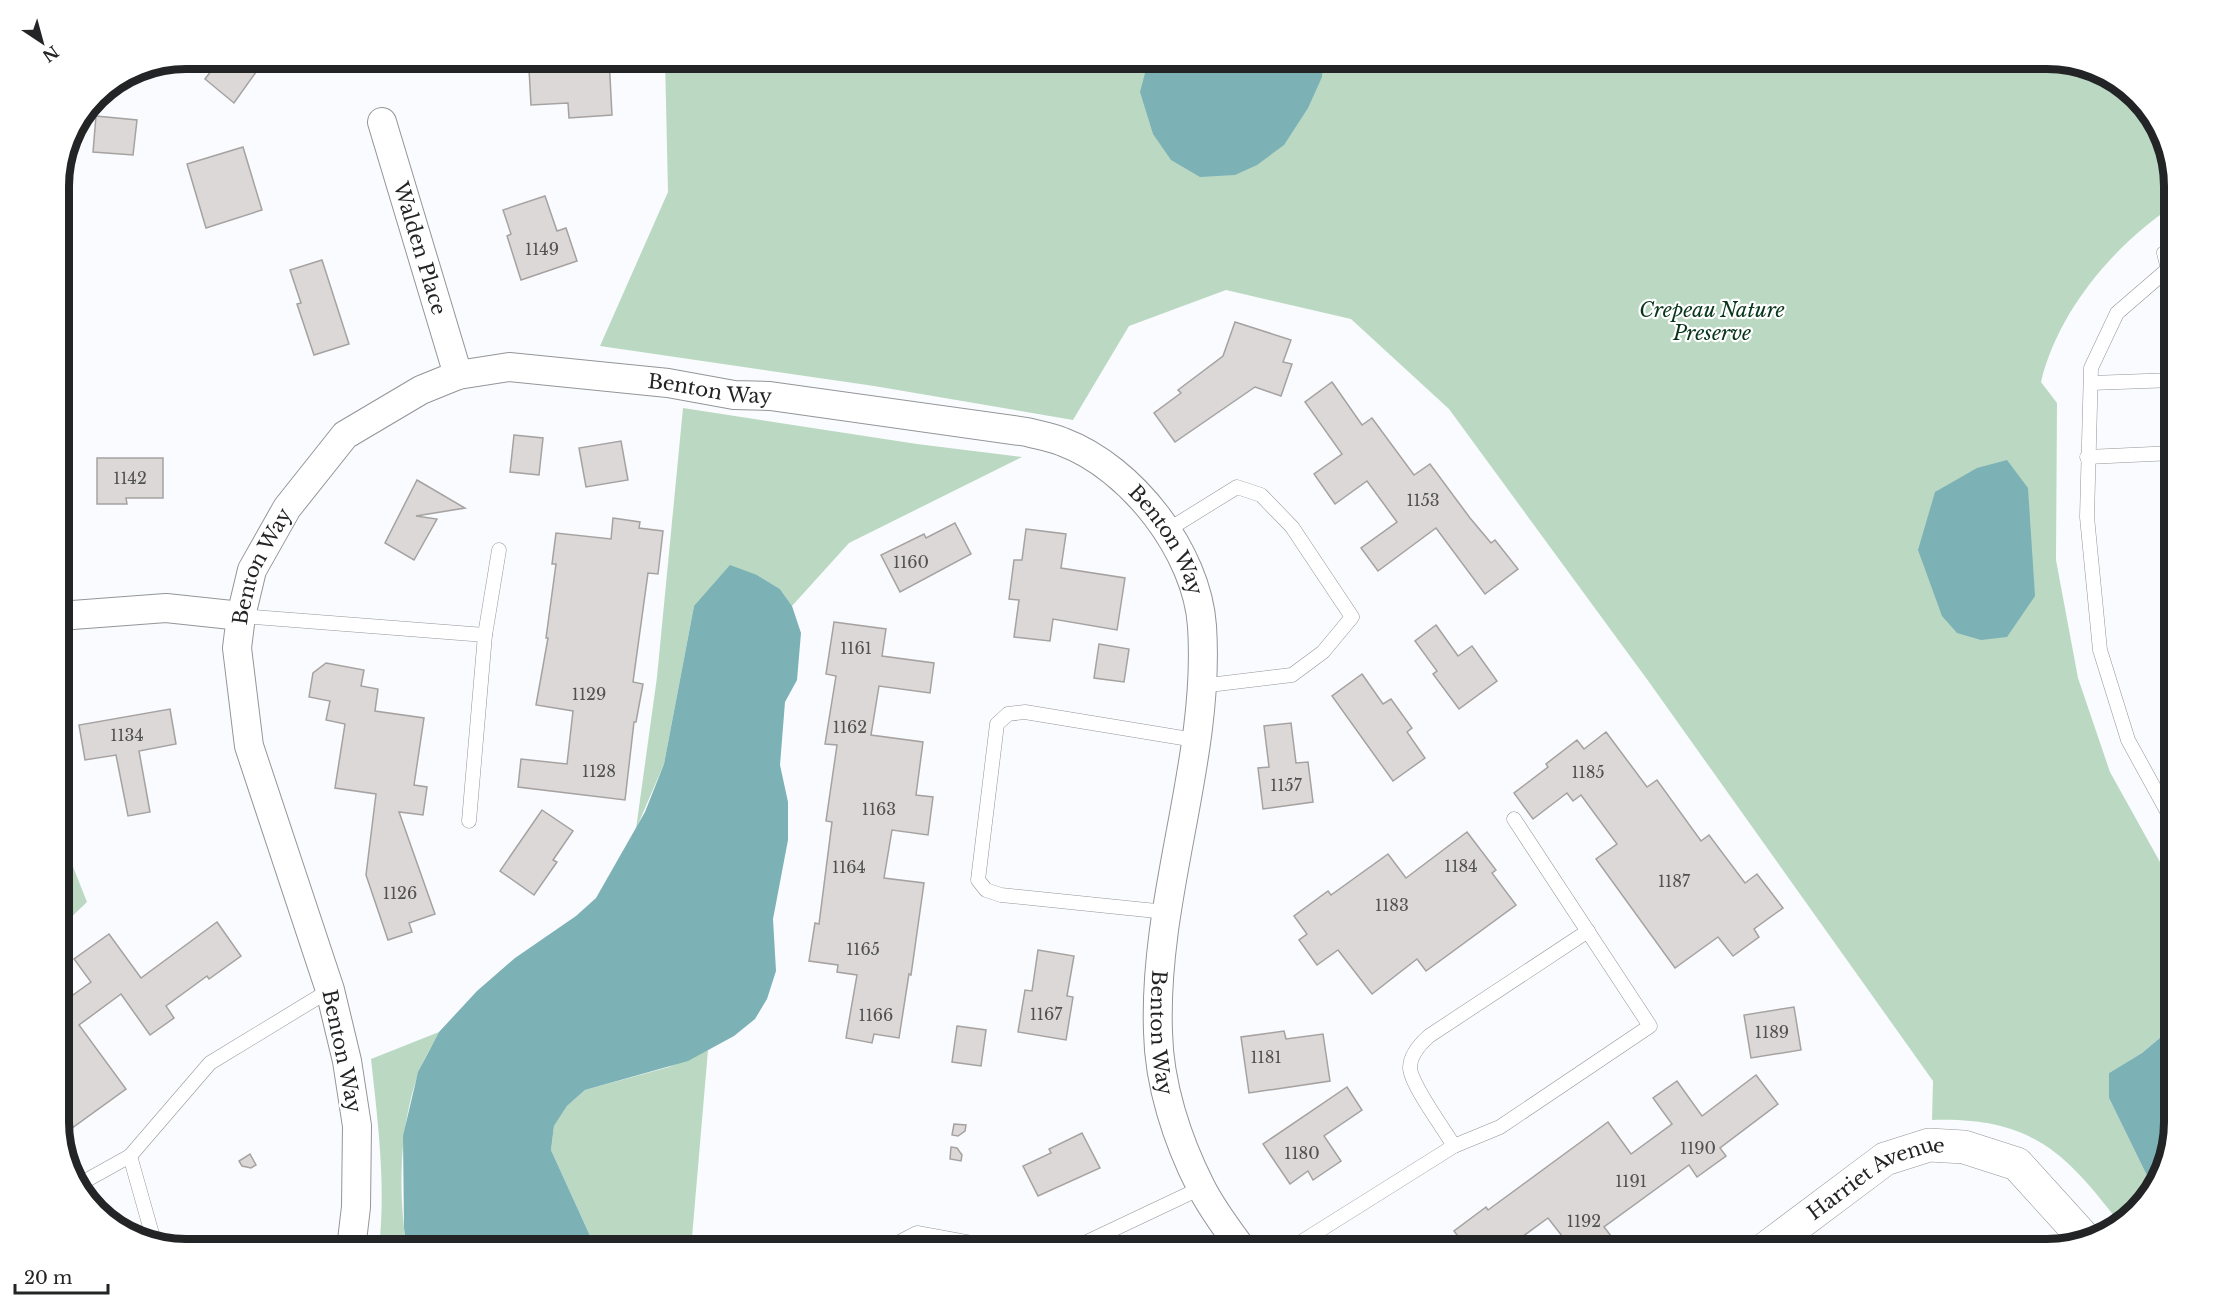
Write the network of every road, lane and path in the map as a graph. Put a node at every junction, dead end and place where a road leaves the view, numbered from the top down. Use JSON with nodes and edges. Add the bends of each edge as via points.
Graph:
{"nodes":[{"id":1,"x":382,"y":123,"type":"dead end"},
{"id":2,"x":2164,"y":272,"type":"edge"},
{"id":3,"x":458,"y":375,"type":"junction"},
{"id":4,"x":2164,"y":381,"type":"edge"},
{"id":5,"x":2091,"y":383,"type":"junction"},
{"id":6,"x":2164,"y":453,"type":"edge"},
{"id":7,"x":2087,"y":457,"type":"junction"},
{"id":8,"x":1166,"y":531,"type":"junction"},
{"id":9,"x":498,"y":550,"type":"dead end"},
{"id":10,"x":69,"y":615,"type":"edge"},
{"id":11,"x":241,"y":616,"type":"junction"},
{"id":12,"x":485,"y":635,"type":"junction"},
{"id":13,"x":1201,"y":686,"type":"junction"},
{"id":14,"x":1195,"y":740,"type":"junction"},
{"id":15,"x":2164,"y":806,"type":"edge"},
{"id":16,"x":1514,"y":819,"type":"dead end"},
{"id":17,"x":468,"y":821,"type":"dead end"},
{"id":18,"x":1166,"y":912,"type":"junction"},
{"id":19,"x":1588,"y":931,"type":"junction"},
{"id":20,"x":330,"y":990,"type":"junction"},
{"id":21,"x":1454,"y":1146,"type":"junction"},
{"id":22,"x":130,"y":1156,"type":"junction"},
{"id":23,"x":85,"y":1181,"type":"edge"},
{"id":24,"x":1201,"y":1188,"type":"junction"},
{"id":25,"x":152,"y":1234,"type":"edge"},
{"id":26,"x":2080,"y":1234,"type":"edge"},
{"id":27,"x":352,"y":1239,"type":"edge"},
{"id":28,"x":905,"y":1239,"type":"edge"},
{"id":29,"x":948,"y":1239,"type":"edge"},
{"id":30,"x":1095,"y":1239,"type":"edge"},
{"id":31,"x":1235,"y":1239,"type":"edge"},
{"id":32,"x":1307,"y":1239,"type":"edge"},
{"id":33,"x":1780,"y":1239,"type":"edge"}],
"edges":[{"from":1,"to":3,"type":"street","name":"Walden Place"},
{"from":2,"to":5,"type":"lane","via":[[2117,313],[2091,368]]},
{"from":3,"to":8,"type":"street","name":"Benton Way","via":[[520,368],[668,383],[1027,432],[1064,442],[1099,462],[1130,486]]},
{"from":3,"to":11,"type":"street","name":"Benton Way","via":[[421,390],[345,435],[287,508],[252,570]]},
{"from":4,"to":5,"type":"lane"},
{"from":5,"to":7,"type":"lane"},
{"from":6,"to":7,"type":"lane"},
{"from":7,"to":15,"type":"lane","via":[[2087,517],[2100,650],[2128,740]]},
{"from":8,"to":13,"type":"street","name":"Benton Way","via":[[1179,550],[1194,587],[1202,625]]},
{"from":8,"to":13,"type":"lane","via":[[1237,487],[1261,495],[1292,527],[1352,617],[1323,652],[1292,675]]},
{"from":9,"to":12,"type":"lane"},
{"from":10,"to":11,"type":"street","via":[[166,608]]},
{"from":11,"to":12,"type":"lane"},
{"from":11,"to":20,"type":"street","name":"Benton Way","via":[[237,648],[249,746]]},
{"from":12,"to":17,"type":"lane"},
{"from":13,"to":14,"type":"street","name":"Benton Way"},
{"from":14,"to":18,"type":"street","name":"Benton Way"},
{"from":14,"to":18,"type":"lane","via":[[1025,712],[1008,714],[997,724],[978,880],[986,890],[1001,895]]},
{"from":16,"to":19,"type":"lane"},
{"from":18,"to":24,"type":"street","name":"Benton Way","via":[[1158,1032],[1164,1081],[1179,1134]]},
{"from":19,"to":21,"type":"lane","via":[[1429,1036],[1414,1054],[1410,1067],[1414,1080]]},
{"from":19,"to":21,"type":"lane","via":[[1650,1026],[1500,1127]]},
{"from":20,"to":22,"type":"lane","via":[[210,1063]]},
{"from":20,"to":27,"type":"street","name":"Benton Way","via":[[357,1126]]},
{"from":21,"to":32,"type":"lane"},
{"from":22,"to":23,"type":"lane"},
{"from":22,"to":25,"type":"lane"},
{"from":24,"to":30,"type":"lane"},
{"from":24,"to":31,"type":"street","name":"Benton Way"},
{"from":26,"to":33,"type":"street","name":"Harriet Avenue","via":[[2017,1164],[1964,1147],[1929,1145],[1885,1159]]},
{"from":28,"to":29,"type":"lane","via":[[917,1233]]}]}
